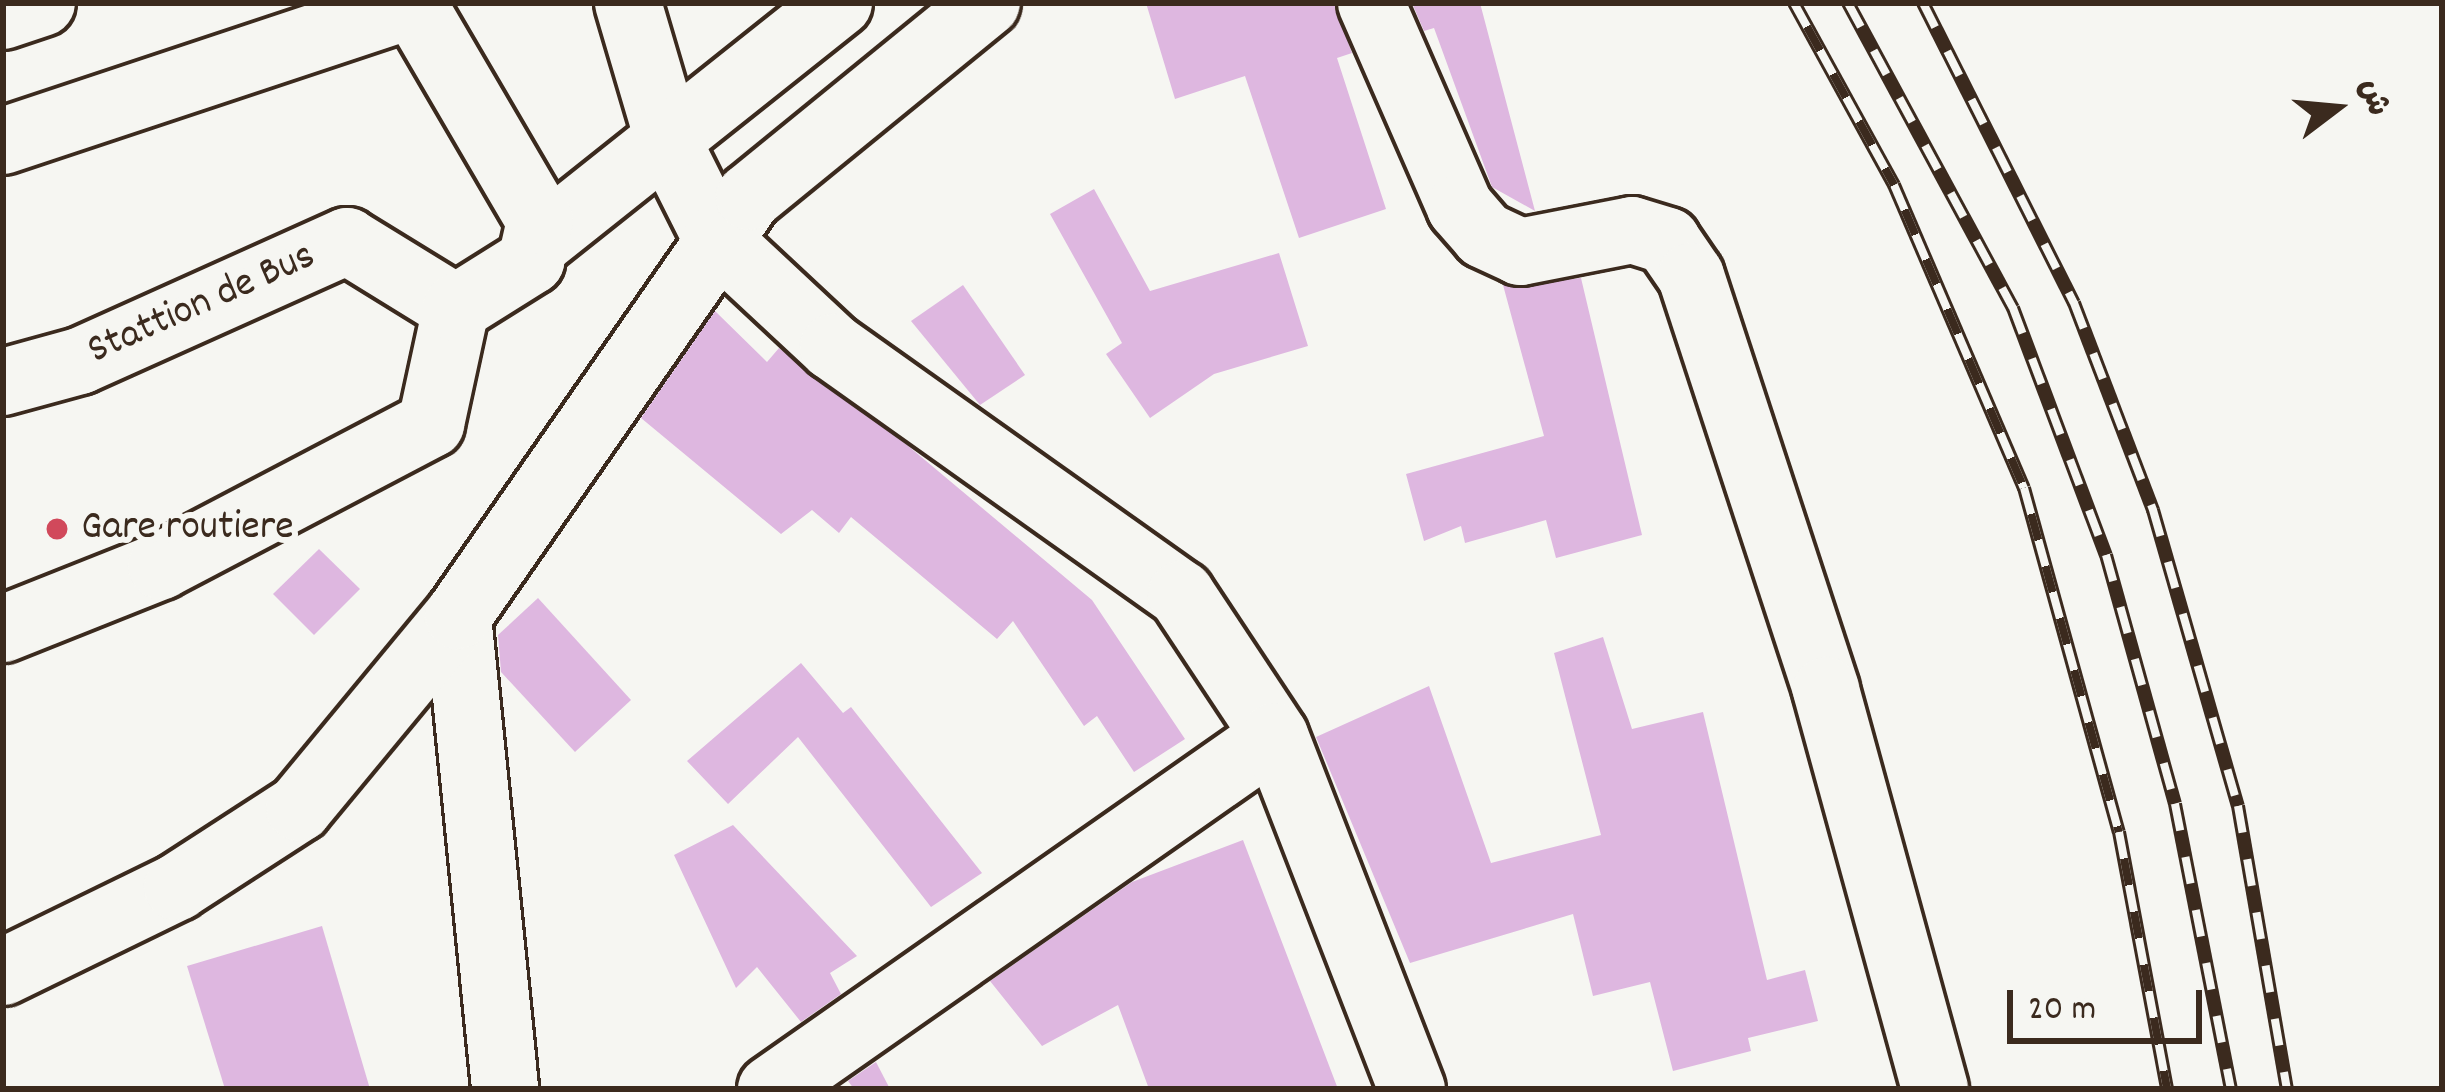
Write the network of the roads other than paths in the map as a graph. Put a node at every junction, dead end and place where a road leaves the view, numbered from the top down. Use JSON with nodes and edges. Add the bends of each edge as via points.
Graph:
{"nodes":[{"id":1,"x":41,"y":3,"type":"edge"},
{"id":2,"x":628,"y":3,"type":"edge"},
{"id":3,"x":839,"y":3,"type":"edge"},
{"id":4,"x":986,"y":3,"type":"edge"},
{"id":5,"x":1371,"y":3,"type":"edge"},
{"id":6,"x":415,"y":4,"type":"edge"},
{"id":7,"x":3,"y":16,"type":"edge"},
{"id":8,"x":3,"y":141,"type":"edge"},
{"id":9,"x":670,"y":146,"type":"junction"},
{"id":10,"x":716,"y":238,"type":"junction"},
{"id":11,"x":540,"y":241,"type":"junction"},
{"id":12,"x":456,"y":308,"type":"junction"},
{"id":13,"x":3,"y":382,"type":"edge"},
{"id":14,"x":458,"y":616,"type":"junction"},
{"id":15,"x":3,"y":629,"type":"edge"},
{"id":16,"x":1275,"y":736,"type":"junction"},
{"id":17,"x":3,"y":972,"type":"edge"},
{"id":18,"x":1921,"y":1086,"type":"edge"},
{"id":19,"x":505,"y":1089,"type":"edge"},
{"id":20,"x":772,"y":1089,"type":"edge"},
{"id":21,"x":1412,"y":1089,"type":"edge"}],
"edges":[{"from":1,"to":7,"type":"street"},
{"from":2,"to":9,"type":"street"},
{"from":3,"to":9,"type":"street"},
{"from":4,"to":10,"type":"street","via":[[787,159]]},
{"from":5,"to":18,"type":"street","via":[[1460,207],[1484,235],[1520,252],[1632,230],[1667,241],[1691,276],[1826,689]]},
{"from":6,"to":8,"type":"street"},
{"from":6,"to":11,"type":"street","via":[[533,204]]},
{"from":9,"to":10,"type":"street"},
{"from":9,"to":11,"type":"street"},
{"from":10,"to":14,"type":"street"},
{"from":10,"to":16,"type":"street","via":[[833,347],[1180,594]]},
{"from":11,"to":12,"type":"street","via":[[531,261]]},
{"from":12,"to":13,"type":"street","name":"Stattion de Bus","via":[[347,242],[80,361]]},
{"from":12,"to":15,"type":"street","via":[[431,424],[161,566]]},
{"from":14,"to":17,"type":"street","via":[[299,808],[177,886]]},
{"from":14,"to":19,"type":"street"},
{"from":16,"to":20,"type":"street"},
{"from":16,"to":21,"type":"street"}]}
